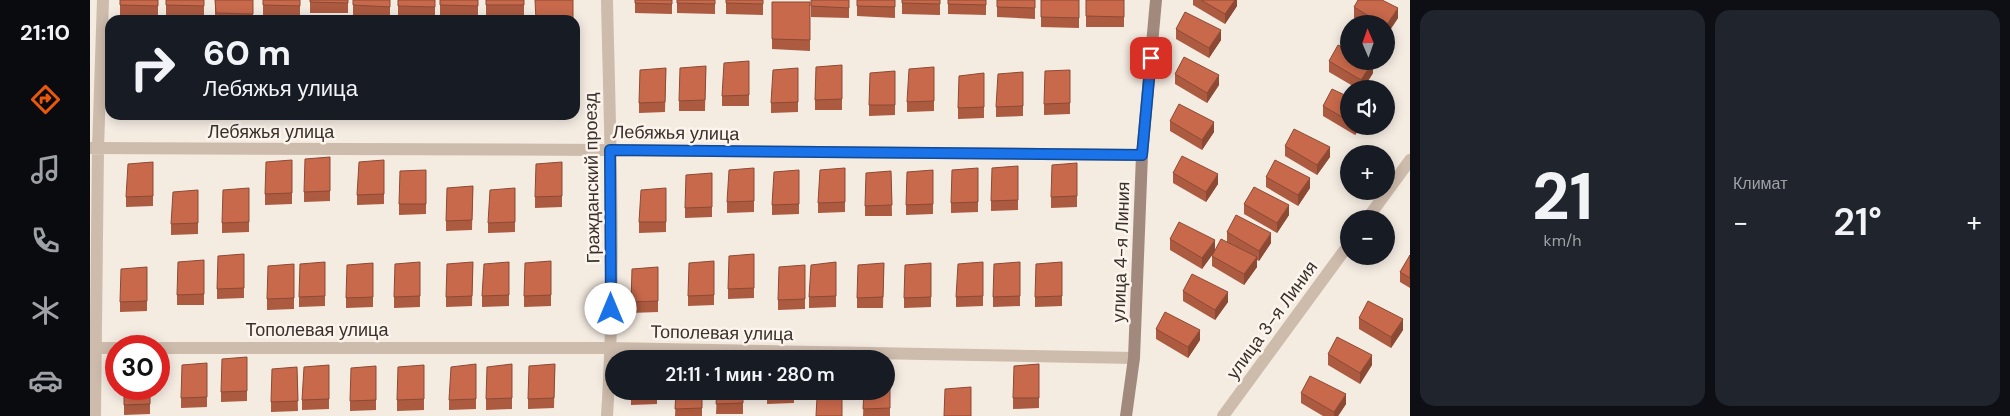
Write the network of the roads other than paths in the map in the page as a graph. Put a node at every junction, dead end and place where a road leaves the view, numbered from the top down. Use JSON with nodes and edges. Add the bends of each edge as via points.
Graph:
{"nodes":[{"id":1,"x":103,"y":0,"type":"edge"},
{"id":2,"x":607,"y":0,"type":"edge"},
{"id":3,"x":1156,"y":0,"type":"edge"},
{"id":4,"x":94,"y":148,"type":"edge"},
{"id":5,"x":610,"y":150,"type":"junction"},
{"id":6,"x":1142,"y":155,"type":"junction"},
{"id":7,"x":1410,"y":160,"type":"edge"},
{"id":8,"x":1374,"y":210,"type":"edge"},
{"id":9,"x":1340,"y":256,"type":"edge"},
{"id":10,"x":93,"y":348,"type":"edge"},
{"id":11,"x":170,"y":348,"type":"edge"},
{"id":12,"x":612,"y":348,"type":"junction"},
{"id":13,"x":1134,"y":358,"type":"junction"},
{"id":14,"x":95,"y":416,"type":"edge"},
{"id":15,"x":607,"y":416,"type":"edge"},
{"id":16,"x":1126,"y":416,"type":"edge"},
{"id":17,"x":1223,"y":416,"type":"edge"}],
"edges":[{"from":1,"to":4,"type":"street"},
{"from":2,"to":5,"type":"street","name":"Гражданский проезд"},
{"from":3,"to":6,"type":"street","name":"улица 4-я Линия"},
{"from":4,"to":5,"type":"street","name":"Лебяжья улица"},
{"from":4,"to":10,"type":"street"},
{"from":5,"to":6,"type":"street","name":"Лебяжья улица"},
{"from":5,"to":12,"type":"street","name":"Гражданский проезд"},
{"from":6,"to":13,"type":"street","name":"улица 4-я Линия"},
{"from":7,"to":8,"type":"street"},
{"from":9,"to":17,"type":"street","name":"улица 3-я Линия"},
{"from":10,"to":14,"type":"street"},
{"from":11,"to":12,"type":"street","name":"Тополевая улица"},
{"from":12,"to":13,"type":"street","name":"Тополевая улица"},
{"from":12,"to":15,"type":"street","name":"Гражданский проезд"},
{"from":13,"to":16,"type":"street","name":"улица 4-я Линия"}]}
